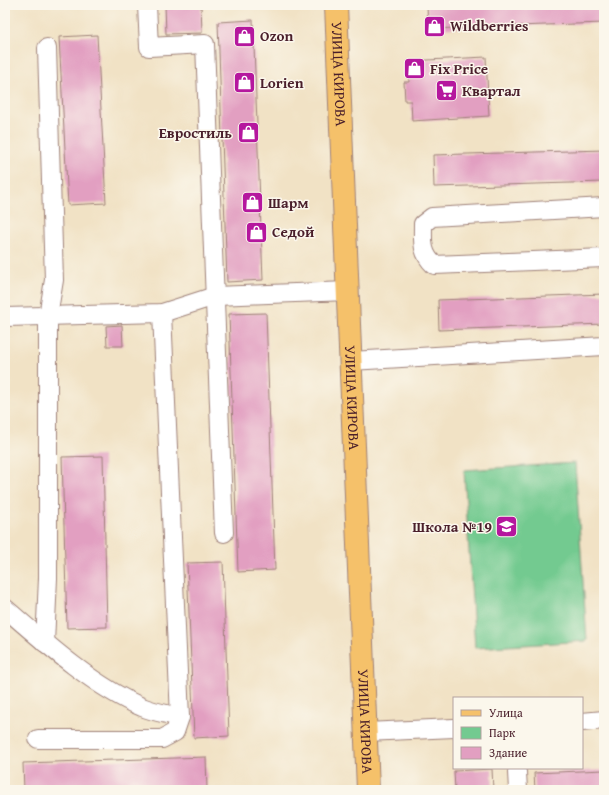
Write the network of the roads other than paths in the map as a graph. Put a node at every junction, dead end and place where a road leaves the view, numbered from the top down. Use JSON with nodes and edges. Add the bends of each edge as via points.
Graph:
{"nodes":[{"id":1,"x":148,"y":5,"type":"edge"},
{"id":2,"x":336,"y":5,"type":"edge"},
{"id":3,"x":46,"y":48,"type":"dead end"},
{"id":4,"x":604,"y":208,"type":"edge"},
{"id":5,"x":604,"y":258,"type":"edge"},
{"id":6,"x":348,"y":291,"type":"junction"},
{"id":7,"x":215,"y":296,"type":"junction"},
{"id":8,"x":162,"y":313,"type":"junction"},
{"id":9,"x":48,"y":316,"type":"junction"},
{"id":10,"x":5,"y":317,"type":"edge"},
{"id":11,"x":604,"y":346,"type":"edge"},
{"id":12,"x":351,"y":361,"type":"junction"},
{"id":13,"x":224,"y":533,"type":"dead end"},
{"id":14,"x":5,"y":608,"type":"edge"},
{"id":15,"x":45,"y":642,"type":"junction"},
{"id":16,"x":180,"y":717,"type":"junction"},
{"id":17,"x":604,"y":720,"type":"edge"},
{"id":18,"x":583,"y":722,"type":"edge"},
{"id":19,"x":453,"y":728,"type":"edge"},
{"id":20,"x":366,"y":732,"type":"junction"},
{"id":21,"x":38,"y":739,"type":"dead end"},
{"id":22,"x":517,"y":772,"type":"dead end"},
{"id":23,"x":368,"y":790,"type":"edge"},
{"id":24,"x":518,"y":790,"type":"edge"}],
"edges":[{"from":1,"to":7,"type":"lane","via":[[149,47],[205,44]]},
{"from":2,"to":6,"type":"main road","name":"УЛИЦА КИРОВА"},
{"from":3,"to":9,"type":"lane","via":[[54,280]]},
{"from":4,"to":5,"type":"lane","via":[[432,217],[424,224],[423,238],[425,256],[434,265]]},
{"from":6,"to":7,"type":"lane"},
{"from":6,"to":12,"type":"main road","name":"УЛИЦА КИРОВА"},
{"from":7,"to":8,"type":"lane"},
{"from":7,"to":13,"type":"lane"},
{"from":8,"to":9,"type":"lane"},
{"from":8,"to":16,"type":"lane"},
{"from":9,"to":10,"type":"lane"},
{"from":9,"to":15,"type":"lane","via":[[48,578]]},
{"from":11,"to":12,"type":"lane"},
{"from":12,"to":20,"type":"main road","name":"УЛИЦА КИРОВА"},
{"from":14,"to":15,"type":"lane"},
{"from":15,"to":16,"type":"lane","via":[[95,679],[136,704]]},
{"from":16,"to":21,"type":"lane","via":[[175,732],[162,739]]},
{"from":17,"to":18,"type":"lane"},
{"from":19,"to":20,"type":"lane"},
{"from":20,"to":23,"type":"main road","name":"УЛИЦА КИРОВА"},
{"from":22,"to":24,"type":"lane"}]}
